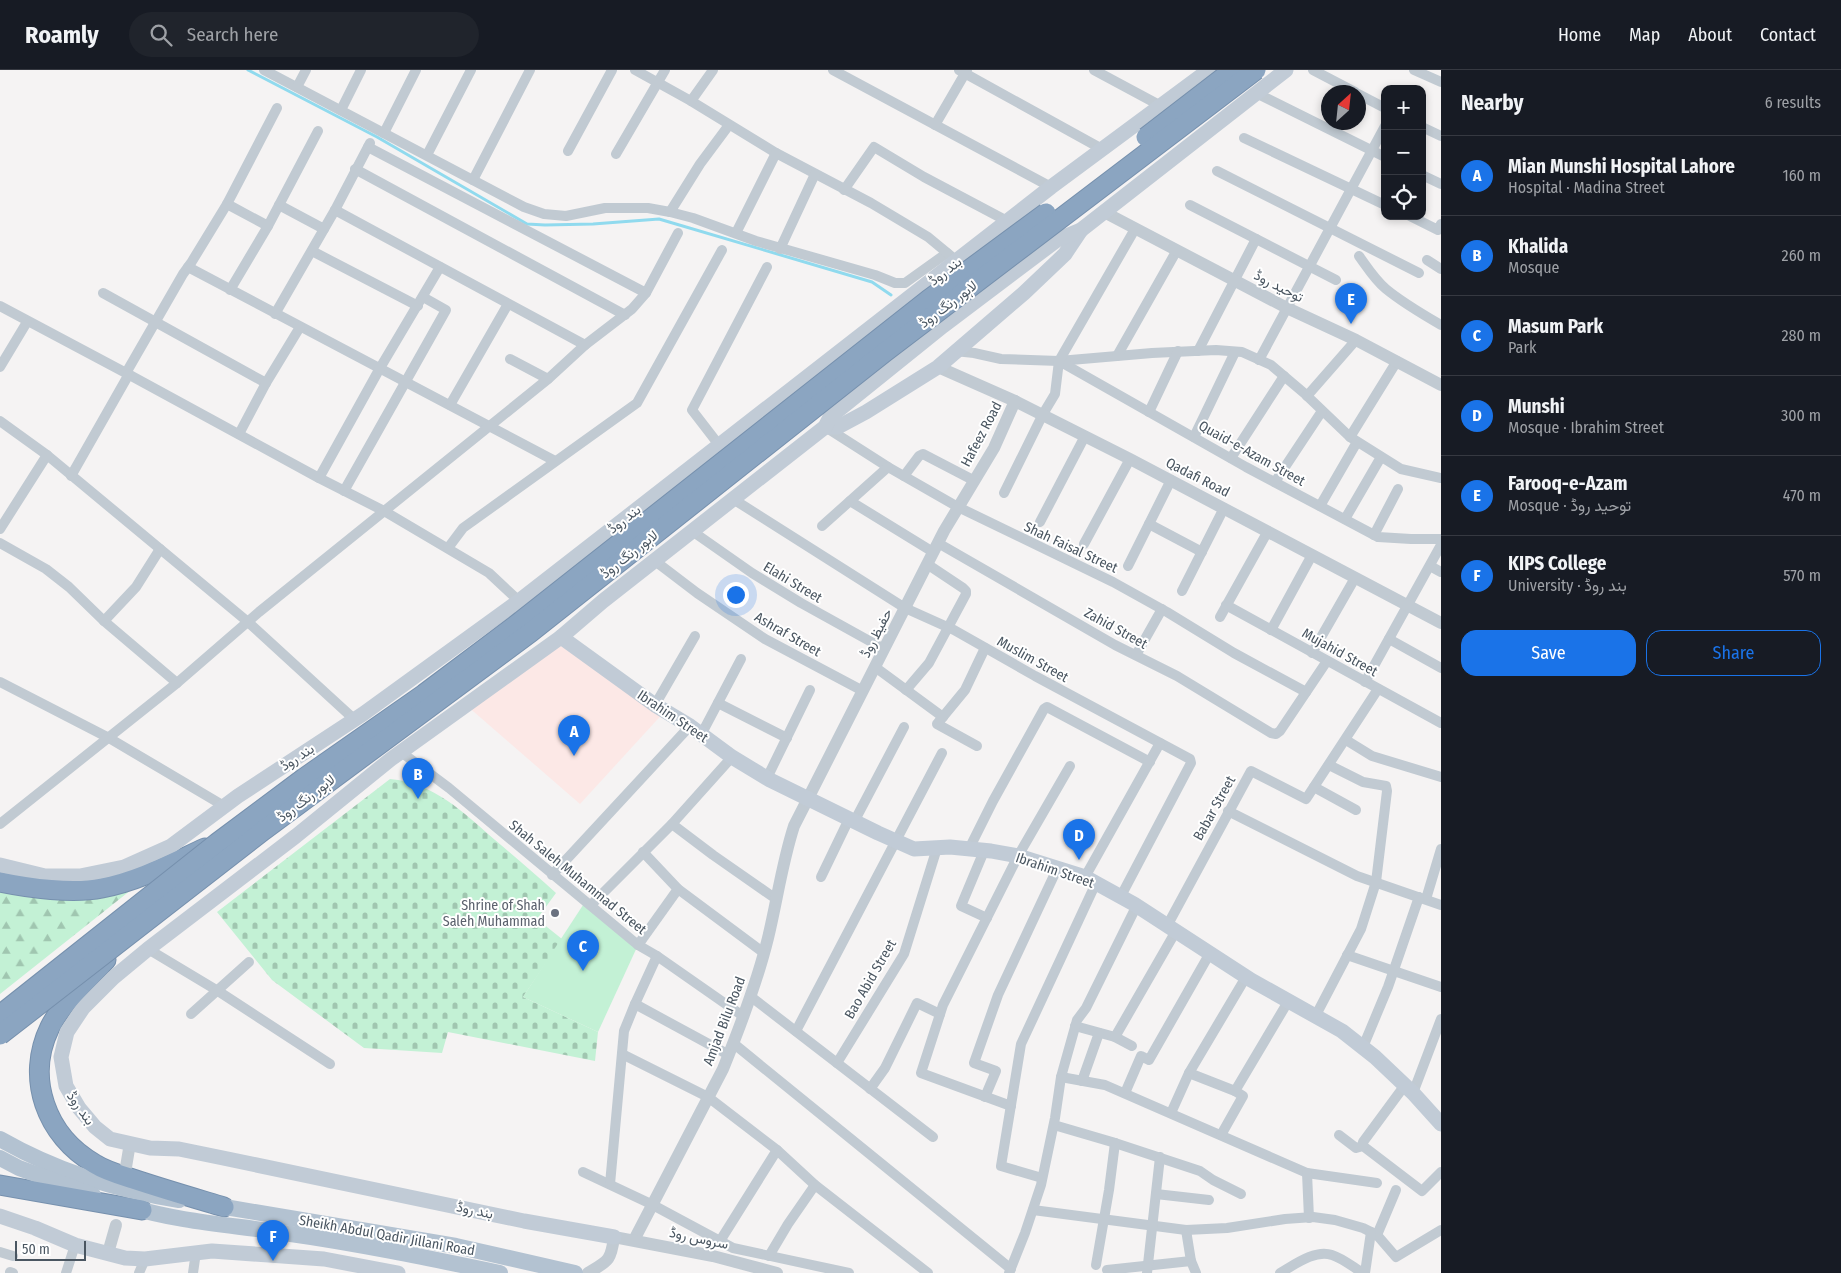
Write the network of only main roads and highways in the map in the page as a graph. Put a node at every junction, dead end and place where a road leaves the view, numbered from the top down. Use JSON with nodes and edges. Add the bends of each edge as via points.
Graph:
{"nodes":[{"id":1,"x":1209,"y":70,"type":"edge"},
{"id":2,"x":1233,"y":70,"type":"edge"},
{"id":3,"x":1256,"y":70,"type":"edge"},
{"id":4,"x":1286,"y":70,"type":"edge"},
{"id":5,"x":1081,"y":230,"type":"junction"},
{"id":6,"x":825,"y":427,"type":"junction"},
{"id":7,"x":561,"y":637,"type":"junction"},
{"id":8,"x":217,"y":843,"type":"junction"},
{"id":9,"x":0,"y":865,"type":"edge"},
{"id":10,"x":0,"y":882,"type":"edge"},
{"id":11,"x":128,"y":935,"type":"junction"},
{"id":12,"x":0,"y":1015,"type":"edge"},
{"id":13,"x":0,"y":1036,"type":"edge"},
{"id":14,"x":1441,"y":1124,"type":"edge"},
{"id":15,"x":0,"y":1139,"type":"edge"},
{"id":16,"x":0,"y":1158,"type":"edge"},
{"id":17,"x":0,"y":1185,"type":"edge"},
{"id":18,"x":224,"y":1207,"type":"junction"},
{"id":19,"x":142,"y":1210,"type":"junction"},
{"id":20,"x":0,"y":1216,"type":"edge"},
{"id":21,"x":614,"y":1237,"type":"road end"},
{"id":22,"x":142,"y":1266,"type":"edge"},
{"id":23,"x":395,"y":1273,"type":"edge"},
{"id":24,"x":500,"y":1273,"type":"edge"},
{"id":25,"x":575,"y":1273,"type":"edge"}],
"edges":[{"from":1,"to":9,"type":"main road","name":"بند روڈ","via":[[1007,221],[952,257],[764,411],[519,601],[355,720],[224,806],[171,846],[124,868],[80,876],[46,876]]},
{"from":2,"to":8,"type":"highway","name":"لاہور رنگ روڈ","bridge":true,"via":[[905,318],[521,621]]},
{"from":3,"to":11,"type":"highway","name":"لاہور رنگ روڈ","bridge":true,"via":[[885,352],[531,632],[331,779]]},
{"from":4,"to":5,"type":"main road","name":"بند روڈ"},
{"from":5,"to":6,"type":"main road","name":"بند روڈ","via":[[1058,240],[943,326],[830,417]]},
{"from":5,"to":6,"type":"main road","name":"بند روڈ","via":[[1065,254],[938,367],[838,427]]},
{"from":6,"to":7,"type":"main road","name":"بند روڈ"},
{"from":7,"to":14,"type":"main road","name":"Ibrahim Street","via":[[732,757],[806,799],[896,842],[914,849],[976,850],[1018,856],[1091,880],[1121,896],[1246,977],[1342,1031],[1409,1089]]},
{"from":7,"to":21,"type":"main road","name":"بند روڈ","via":[[401,752],[113,978],[83,1008],[67,1032],[61,1056],[66,1086],[84,1114],[110,1140],[188,1151]]},
{"from":8,"to":10,"type":"highway","via":[[136,878],[101,888],[47,889]]},
{"from":8,"to":12,"type":"highway","name":"لاہور رنگ روڈ","bridge":true},
{"from":11,"to":13,"type":"highway","name":"لاہور رنگ روڈ","bridge":true},
{"from":11,"to":18,"type":"highway","via":[[76,992],[51,1026],[39,1066],[40,1091],[47,1114],[77,1152],[95,1164]]},
{"from":15,"to":18,"type":"main road","name":"Sheikh Abdul Qadir Jillani Road","via":[[69,1171],[116,1188]]},
{"from":16,"to":19,"type":"main road","name":"Sheikh Abdul Qadir Jillani Road","via":[[67,1186]]},
{"from":17,"to":19,"type":"highway"},
{"from":18,"to":25,"type":"main road","name":"Sheikh Abdul Qadir Jillani Road","via":[[456,1246]]},
{"from":19,"to":24,"type":"main road","name":"Sheikh Abdul Qadir Jillani Road"},
{"from":20,"to":22,"type":"main road","via":[[75,1246],[125,1258]]},
{"from":22,"to":23,"type":"main road","via":[[212,1251],[324,1259]]}]}
